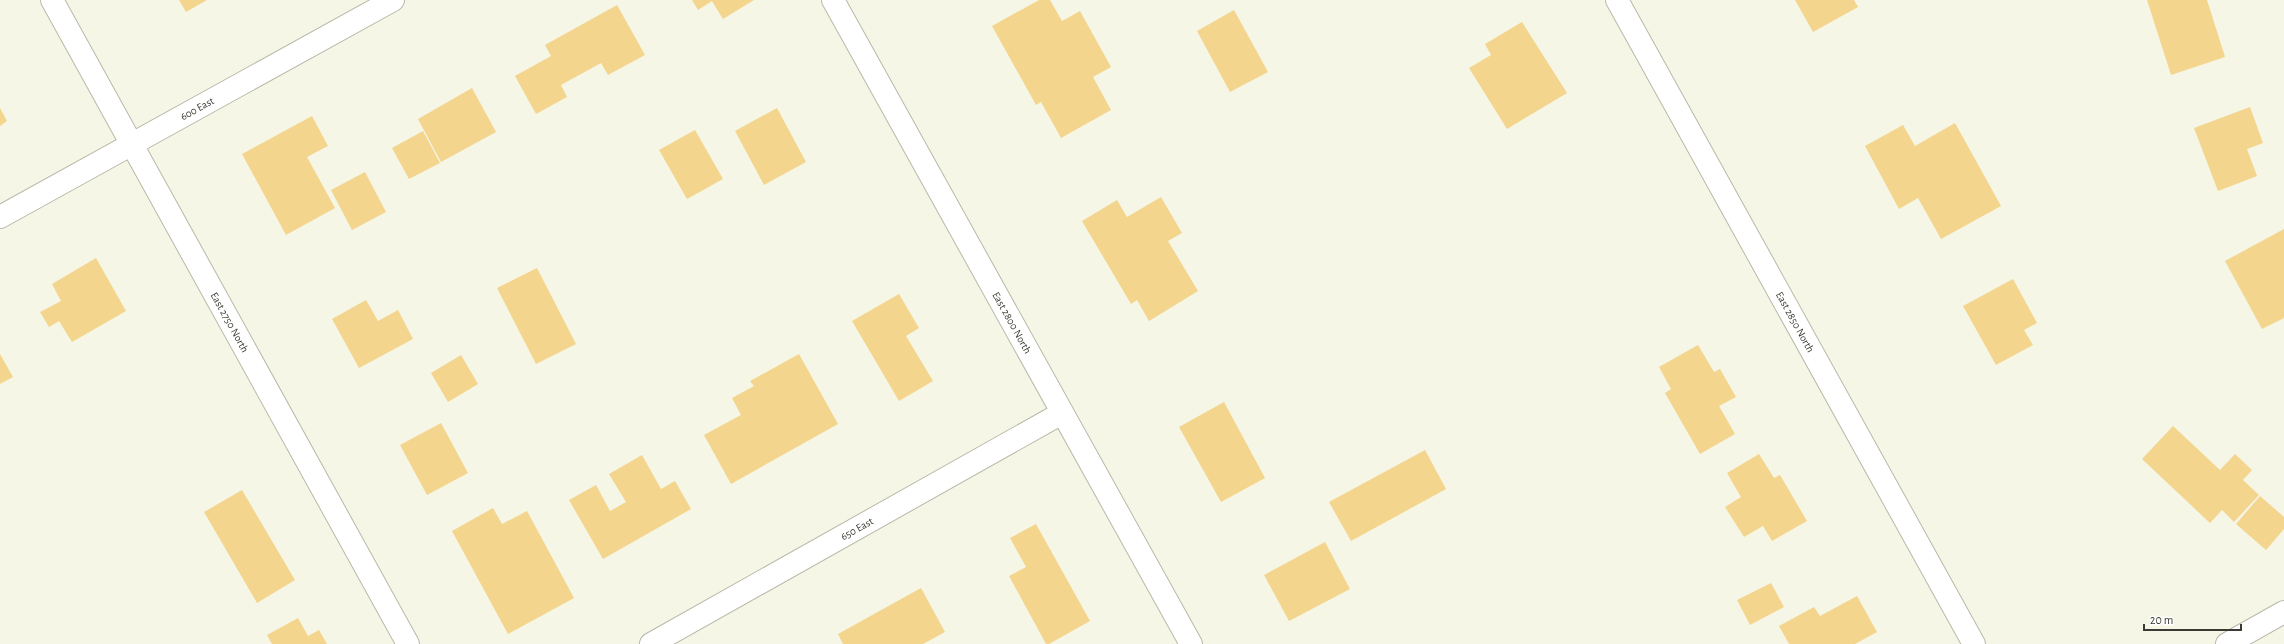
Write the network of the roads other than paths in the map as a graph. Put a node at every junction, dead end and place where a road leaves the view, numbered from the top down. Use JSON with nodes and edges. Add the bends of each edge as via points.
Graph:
{"nodes":[{"id":1,"x":52,"y":0,"type":"edge"},
{"id":2,"x":393,"y":0,"type":"edge"},
{"id":3,"x":833,"y":0,"type":"edge"},
{"id":4,"x":1617,"y":0,"type":"edge"},
{"id":5,"x":132,"y":144,"type":"junction"},
{"id":6,"x":0,"y":217,"type":"edge"},
{"id":7,"x":1062,"y":413,"type":"junction"},
{"id":8,"x":2284,"y":612,"type":"edge"},
{"id":9,"x":408,"y":644,"type":"edge"},
{"id":10,"x":651,"y":644,"type":"edge"},
{"id":11,"x":1191,"y":644,"type":"edge"},
{"id":12,"x":1974,"y":644,"type":"edge"},
{"id":13,"x":2227,"y":644,"type":"edge"}],
"edges":[{"from":1,"to":5,"type":"street","name":"East 2750 North"},
{"from":2,"to":5,"type":"street","name":"600 East"},
{"from":3,"to":7,"type":"street","name":"East 2800 North"},
{"from":4,"to":12,"type":"street","name":"East 2850 North"},
{"from":5,"to":6,"type":"street","name":"600 East"},
{"from":5,"to":9,"type":"street","name":"East 2750 North"},
{"from":7,"to":10,"type":"street","name":"650 East"},
{"from":7,"to":11,"type":"street","name":"East 2800 North"},
{"from":8,"to":13,"type":"street"}]}
